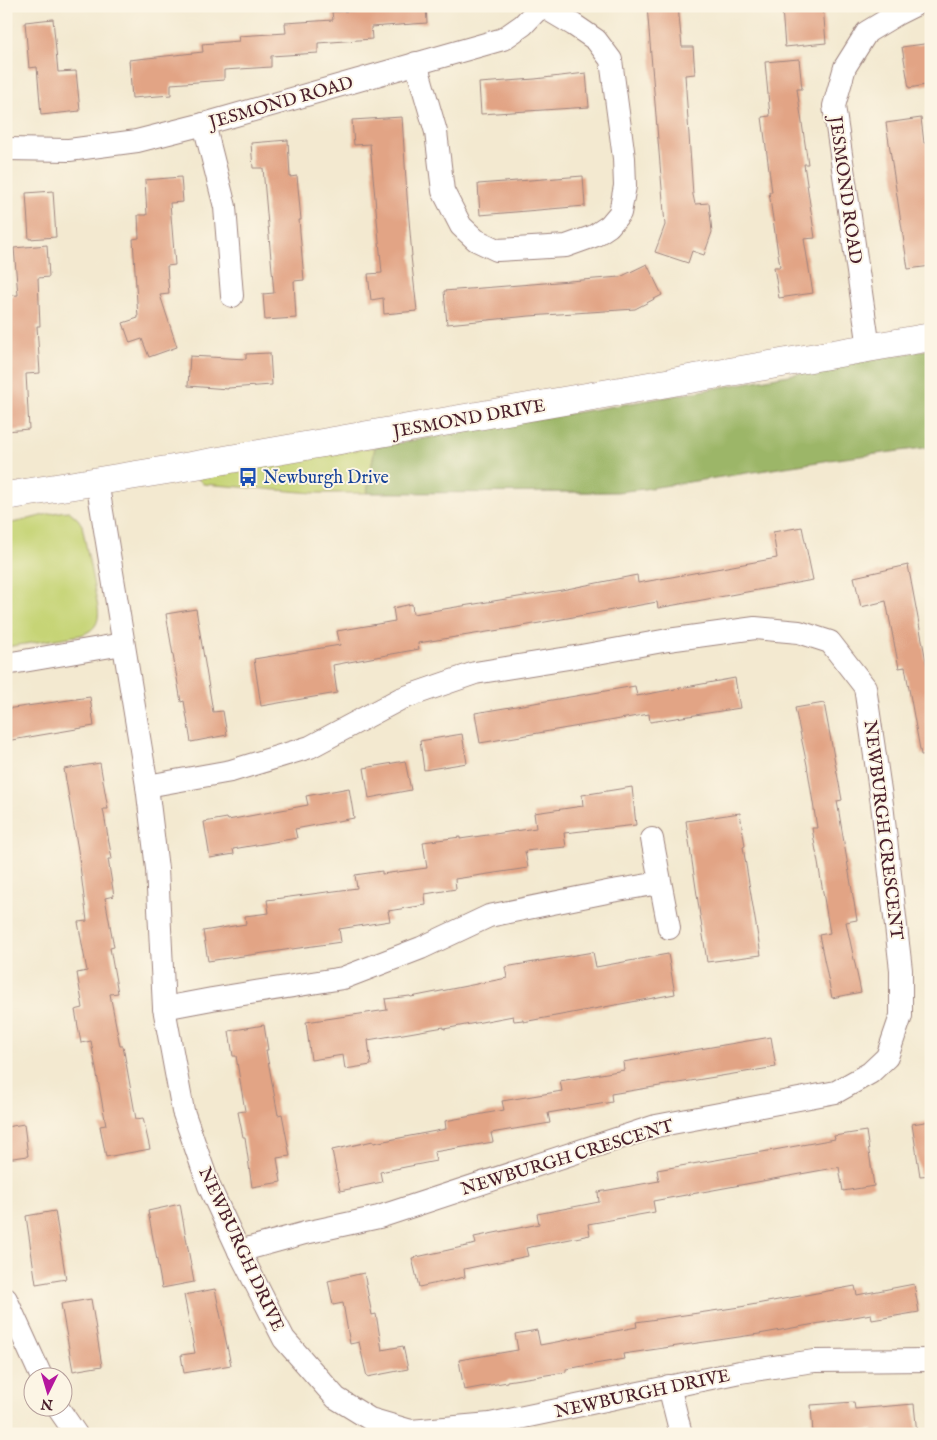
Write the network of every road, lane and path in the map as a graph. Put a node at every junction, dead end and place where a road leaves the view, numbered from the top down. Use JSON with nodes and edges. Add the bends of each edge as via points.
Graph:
{"nodes":[{"id":1,"x":542,"y":6,"type":"edge"},
{"id":2,"x":901,"y":9,"type":"edge"},
{"id":3,"x":416,"y":63,"type":"junction"},
{"id":4,"x":204,"y":124,"type":"junction"},
{"id":5,"x":6,"y":150,"type":"edge"},
{"id":6,"x":232,"y":296,"type":"dead end"},
{"id":7,"x":931,"y":337,"type":"edge"},
{"id":8,"x":868,"y":348,"type":"junction"},
{"id":9,"x":97,"y":481,"type":"junction"},
{"id":10,"x":6,"y":496,"type":"edge"},
{"id":11,"x":123,"y":644,"type":"junction"},
{"id":12,"x":6,"y":664,"type":"edge"},
{"id":13,"x":147,"y":786,"type":"junction"},
{"id":14,"x":652,"y":839,"type":"dead end"},
{"id":15,"x":660,"y":883,"type":"junction"},
{"id":16,"x":669,"y":928,"type":"dead end"},
{"id":17,"x":164,"y":1008,"type":"junction"},
{"id":18,"x":239,"y":1251,"type":"junction"},
{"id":19,"x":6,"y":1299,"type":"edge"},
{"id":20,"x":931,"y":1360,"type":"edge"},
{"id":21,"x":37,"y":1368,"type":"edge"},
{"id":22,"x":669,"y":1386,"type":"junction"},
{"id":23,"x":65,"y":1418,"type":"edge"},
{"id":24,"x":76,"y":1434,"type":"edge"},
{"id":25,"x":681,"y":1434,"type":"edge"}],
"edges":[{"from":1,"to":3,"type":"street","name":"JESMOND ROAD","via":[[503,39]]},
{"from":1,"to":3,"type":"street","via":[[596,40],[611,60],[625,186],[620,213],[594,236],[566,246],[497,250],[476,240],[461,226],[442,191],[436,132]]},
{"from":2,"to":8,"type":"street","name":"JESMOND ROAD","via":[[867,32],[845,67],[834,106]]},
{"from":3,"to":4,"type":"street","name":"JESMOND ROAD"},
{"from":4,"to":5,"type":"street","name":"JESMOND ROAD","via":[[109,145],[70,150]]},
{"from":4,"to":6,"type":"street","via":[[225,207]]},
{"from":7,"to":8,"type":"street","name":"JESMOND DRIVE"},
{"from":8,"to":9,"type":"street","name":"JESMOND DRIVE"},
{"from":9,"to":10,"type":"street","name":"JESMOND DRIVE"},
{"from":9,"to":11,"type":"street","name":"NEWBURGH DRIVE"},
{"from":11,"to":12,"type":"street"},
{"from":11,"to":13,"type":"street","name":"NEWBURGH DRIVE"},
{"from":13,"to":17,"type":"street","name":"NEWBURGH DRIVE","via":[[157,869]]},
{"from":13,"to":18,"type":"street","name":"NEWBURGH CRESCENT","via":[[231,771],[310,747],[400,699],[475,672],[755,628],[799,632],[830,642],[865,687],[901,970],[901,1016],[887,1057],[870,1073],[836,1092],[656,1126],[380,1218]]},
{"from":14,"to":15,"type":"street"},
{"from":15,"to":16,"type":"street"},
{"from":15,"to":17,"type":"street","via":[[489,916],[421,948],[343,978]]},
{"from":17,"to":18,"type":"street","name":"NEWBURGH DRIVE","via":[[183,1112],[209,1186]]},
{"from":18,"to":22,"type":"street","name":"NEWBURGH DRIVE","via":[[284,1339],[336,1398],[370,1419],[411,1431],[490,1424]]},
{"from":19,"to":21,"type":"street"},
{"from":20,"to":22,"type":"street","name":"NEWBURGH DRIVE","via":[[814,1361]]},
{"from":22,"to":25,"type":"street"},
{"from":23,"to":24,"type":"street"}]}
